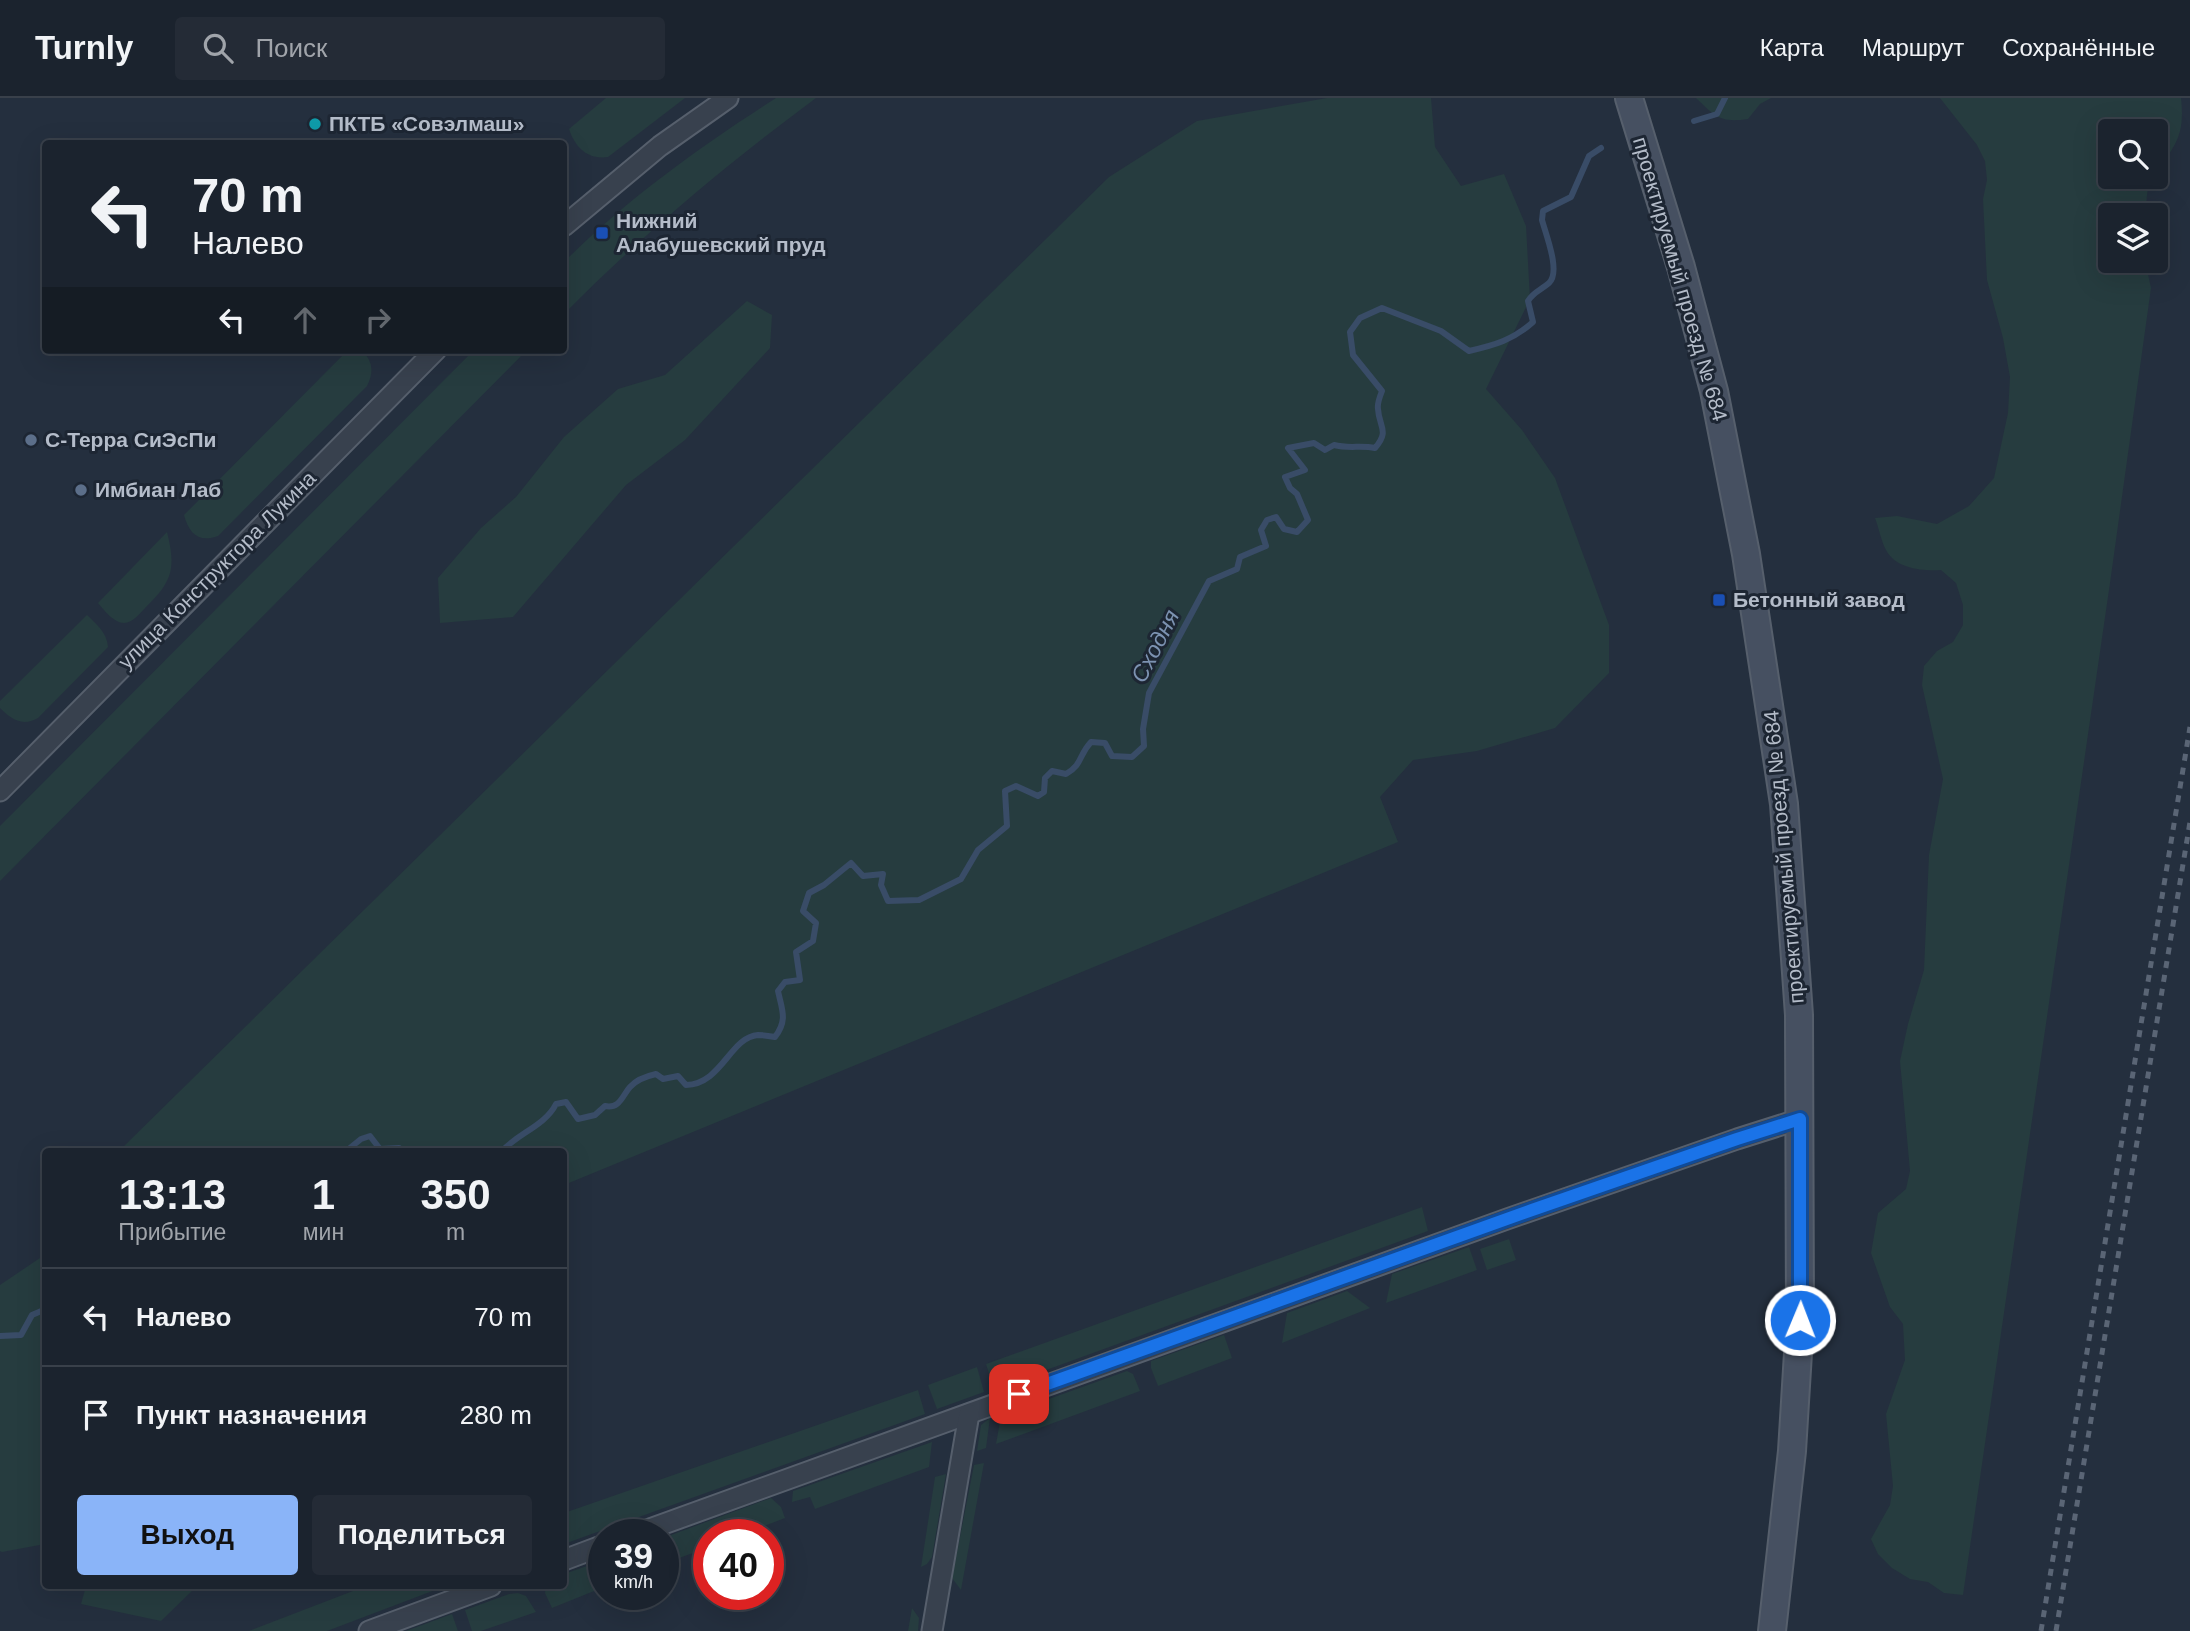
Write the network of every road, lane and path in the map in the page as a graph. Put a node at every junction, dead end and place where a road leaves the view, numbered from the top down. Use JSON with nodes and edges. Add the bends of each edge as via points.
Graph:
{"nodes":[{"id":1,"x":728,"y":98,"type":"edge"},
{"id":2,"x":1629,"y":98,"type":"edge"},
{"id":3,"x":567,"y":224,"type":"edge"},
{"id":4,"x":432,"y":354,"type":"edge"},
{"id":5,"x":0,"y":791,"type":"edge"},
{"id":6,"x":1800,"y":1119,"type":"junction"},
{"id":7,"x":969,"y":1413,"type":"junction"},
{"id":8,"x":677,"y":1519,"type":"edge"},
{"id":9,"x":588,"y":1551,"type":"edge"},
{"id":10,"x":567,"y":1559,"type":"edge"},
{"id":11,"x":483,"y":1589,"type":"edge"},
{"id":12,"x":369,"y":1631,"type":"edge"},
{"id":13,"x":932,"y":1631,"type":"edge"},
{"id":14,"x":1772,"y":1631,"type":"edge"}],
"edges":[{"from":1,"to":3,"type":"street","via":[[660,146]]},
{"from":2,"to":6,"type":"street","name":"проектируемый проезд № 684","via":[[1708,365],[1746,554],[1784,804],[1799,1015]]},
{"from":4,"to":5,"type":"street","name":"улица Конструктора Лукина"},
{"from":6,"to":7,"type":"street","via":[[1494,1223]]},
{"from":6,"to":14,"type":"street","name":"проектируемый проезд № 684","via":[[1800,1320],[1792,1451]]},
{"from":7,"to":8,"type":"street"},
{"from":7,"to":13,"type":"street"},
{"from":9,"to":10,"type":"street"},
{"from":11,"to":12,"type":"street"}]}
